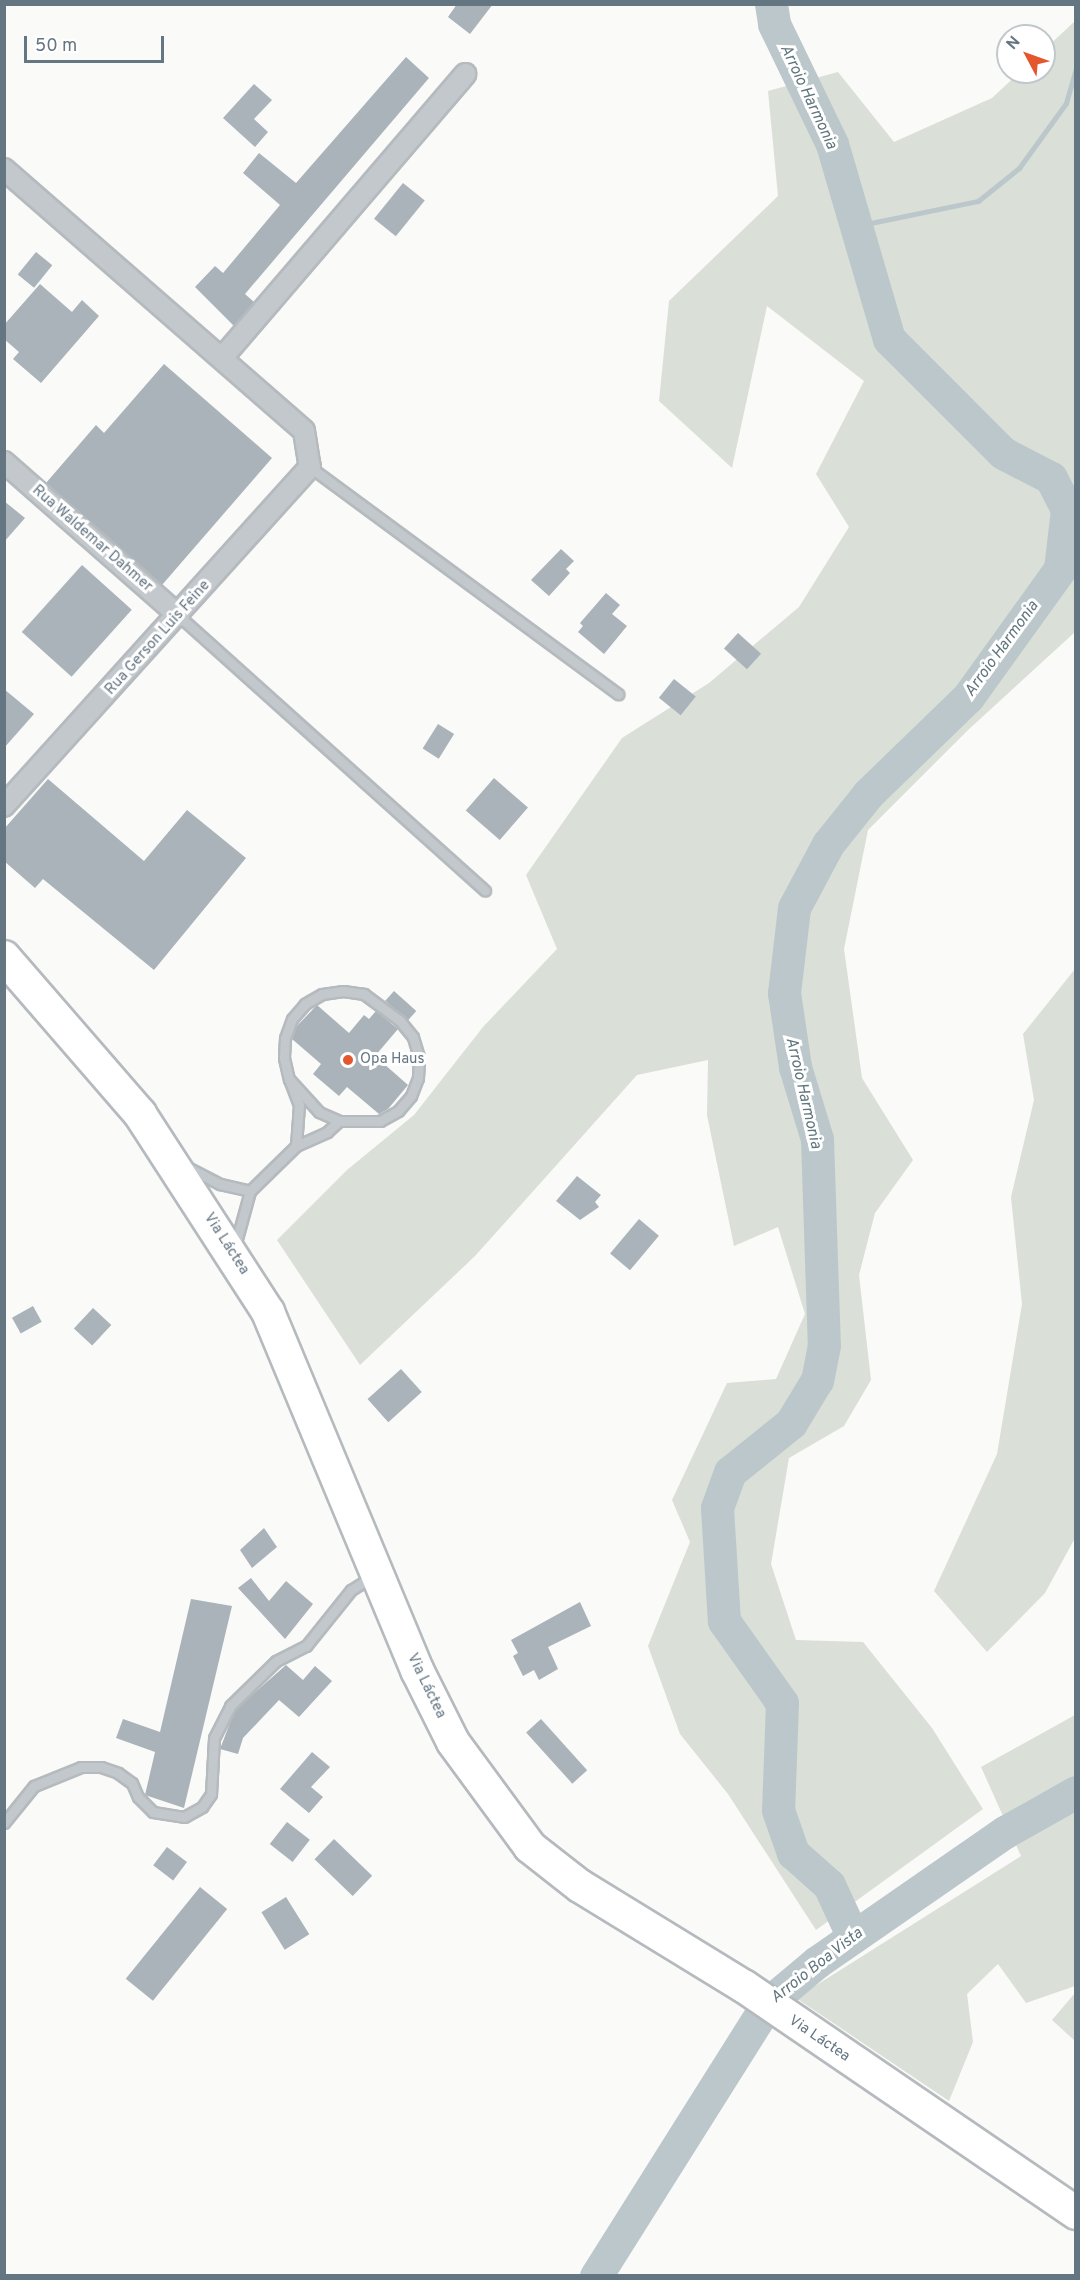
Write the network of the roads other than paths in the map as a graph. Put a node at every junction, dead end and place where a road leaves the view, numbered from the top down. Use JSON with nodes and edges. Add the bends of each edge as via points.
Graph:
{"nodes":[{"id":1,"x":465,"y":74,"type":"dead end"},
{"id":2,"x":4,"y":169,"type":"edge"},
{"id":3,"x":222,"y":358,"type":"junction"},
{"id":4,"x":4,"y":462,"type":"edge"},
{"id":5,"x":310,"y":467,"type":"junction"},
{"id":6,"x":179,"y":616,"type":"junction"},
{"id":7,"x":618,"y":694,"type":"dead end"},
{"id":8,"x":4,"y":806,"type":"edge"},
{"id":9,"x":485,"y":891,"type":"dead end"},
{"id":10,"x":4,"y":957,"type":"edge"},
{"id":11,"x":289,"y":1079,"type":"junction"},
{"id":12,"x":339,"y":1121,"type":"junction"},
{"id":13,"x":296,"y":1146,"type":"junction"},
{"id":14,"x":174,"y":1164,"type":"junction"},
{"id":15,"x":250,"y":1191,"type":"junction"},
{"id":16,"x":234,"y":1256,"type":"junction"},
{"id":17,"x":377,"y":1574,"type":"junction"},
{"id":18,"x":4,"y":1823,"type":"edge"},
{"id":19,"x":1076,"y":2213,"type":"edge"}],
"edges":[{"from":1,"to":3,"type":"street"},
{"from":2,"to":3,"type":"street"},
{"from":3,"to":5,"type":"street","via":[[304,431]]},
{"from":4,"to":6,"type":"street","name":"Rua Waldemar Dahmer"},
{"from":5,"to":6,"type":"street","name":"Rua Gerson Luis Feine"},
{"from":5,"to":7,"type":"lane"},
{"from":6,"to":8,"type":"street","name":"Rua Gerson Luis Feine"},
{"from":6,"to":9,"type":"lane"},
{"from":10,"to":14,"type":"main road","name":"Via Láctea","via":[[140,1114]]},
{"from":11,"to":12,"type":"lane","via":[[319,1112]]},
{"from":11,"to":12,"type":"lane","via":[[285,1038],[292,1019],[305,1004],[322,994],[343,991],[364,994],[390,1013],[413,1037],[418,1078],[411,1096],[398,1111],[380,1121]]},
{"from":11,"to":13,"type":"lane","via":[[299,1106]]},
{"from":12,"to":13,"type":"lane","via":[[327,1132]]},
{"from":13,"to":15,"type":"lane"},
{"from":14,"to":15,"type":"lane","via":[[190,1166],[220,1184]]},
{"from":14,"to":16,"type":"main road","name":"Via Láctea"},
{"from":15,"to":16,"type":"lane"},
{"from":16,"to":17,"type":"main road","name":"Via Láctea","via":[[268,1312]]},
{"from":17,"to":18,"type":"lane","via":[[351,1590],[306,1646],[276,1660],[230,1706],[214,1738],[212,1794],[202,1808],[184,1817],[153,1812],[138,1797],[132,1783],[118,1773],[101,1767],[81,1767],[34,1786]]},
{"from":17,"to":19,"type":"main road","name":"Via Láctea","via":[[417,1670],[453,1742],[530,1847],[580,1886],[745,1987]]}]}
